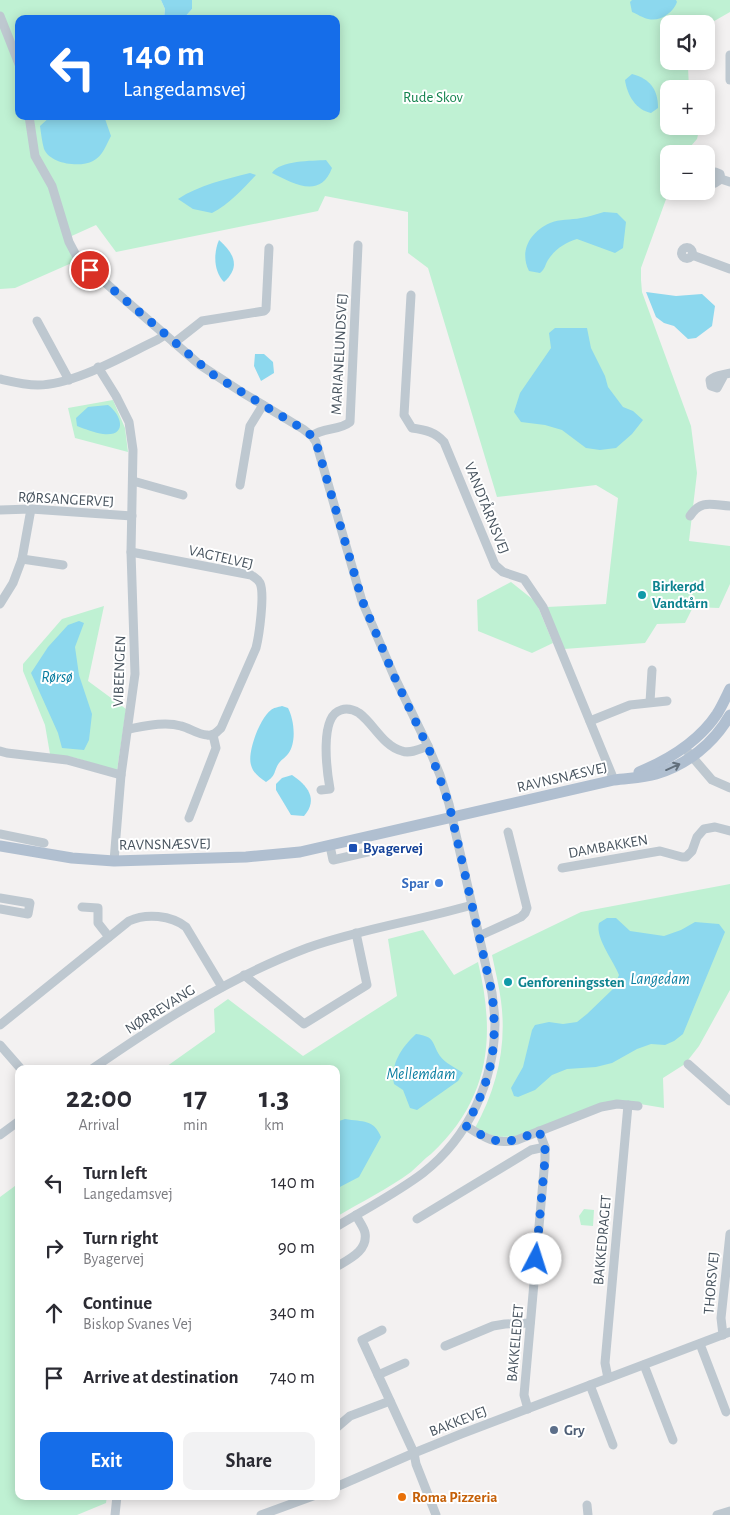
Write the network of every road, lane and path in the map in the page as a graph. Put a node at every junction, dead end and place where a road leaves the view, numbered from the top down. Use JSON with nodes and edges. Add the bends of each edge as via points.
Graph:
{"nodes":[{"id":1,"x":0,"y":16,"type":"edge"},
{"id":2,"x":15,"y":54,"type":"edge"},
{"id":3,"x":730,"y":55,"type":"edge"},
{"id":4,"x":730,"y":80,"type":"edge"},
{"id":5,"x":30,"y":120,"type":"edge"},
{"id":6,"x":358,"y":245,"type":"dead end"},
{"id":7,"x":269,"y":248,"type":"dead end"},
{"id":8,"x":692,"y":254,"type":"dead end"},
{"id":9,"x":730,"y":269,"type":"edge"},
{"id":10,"x":411,"y":295,"type":"dead end"},
{"id":11,"x":37,"y":321,"type":"dead end"},
{"id":12,"x":165,"y":335,"type":"junction"},
{"id":13,"x":174,"y":343,"type":"junction"},
{"id":14,"x":98,"y":367,"type":"junction"},
{"id":15,"x":0,"y":378,"type":"edge"},
{"id":16,"x":69,"y":380,"type":"junction"},
{"id":17,"x":263,"y":405,"type":"junction"},
{"id":18,"x":312,"y":436,"type":"junction"},
{"id":19,"x":132,"y":481,"type":"junction"},
{"id":20,"x":240,"y":485,"type":"dead end"},
{"id":21,"x":183,"y":495,"type":"dead end"},
{"id":22,"x":730,"y":506,"type":"edge"},
{"id":23,"x":31,"y":509,"type":"junction"},
{"id":24,"x":0,"y":510,"type":"edge"},
{"id":25,"x":132,"y":516,"type":"junction"},
{"id":26,"x":690,"y":516,"type":"dead end"},
{"id":27,"x":131,"y":552,"type":"junction"},
{"id":28,"x":22,"y":559,"type":"junction"},
{"id":29,"x":63,"y":565,"type":"dead end"},
{"id":30,"x":0,"y":604,"type":"edge"},
{"id":31,"x":652,"y":670,"type":"dead end"},
{"id":32,"x":730,"y":689,"type":"edge"},
{"id":33,"x":667,"y":701,"type":"dead end"},
{"id":34,"x":650,"y":702,"type":"junction"},
{"id":35,"x":730,"y":715,"type":"edge"},
{"id":36,"x":590,"y":721,"type":"junction"},
{"id":37,"x":129,"y":729,"type":"junction"},
{"id":38,"x":214,"y":735,"type":"junction"},
{"id":39,"x":428,"y":746,"type":"junction"},
{"id":40,"x":684,"y":747,"type":"junction"},
{"id":41,"x":0,"y":751,"type":"edge"},
{"id":42,"x":691,"y":757,"type":"junction"},
{"id":43,"x":121,"y":776,"type":"junction"},
{"id":44,"x":620,"y":779,"type":"junction"},
{"id":45,"x":730,"y":788,"type":"edge"},
{"id":46,"x":322,"y":790,"type":"dead end"},
{"id":47,"x":451,"y":817,"type":"junction"},
{"id":48,"x":190,"y":818,"type":"dead end"},
{"id":49,"x":730,"y":830,"type":"edge"},
{"id":50,"x":508,"y":832,"type":"dead end"},
{"id":51,"x":0,"y":834,"type":"edge"},
{"id":52,"x":44,"y":843,"type":"dead end"},
{"id":53,"x":0,"y":846,"type":"edge"},
{"id":54,"x":330,"y":846,"type":"junction"},
{"id":55,"x":376,"y":850,"type":"dead end"},
{"id":56,"x":114,"y":860,"type":"junction"},
{"id":57,"x":562,"y":868,"type":"dead end"},
{"id":58,"x":0,"y":898,"type":"edge"},
{"id":59,"x":472,"y":905,"type":"junction"},
{"id":60,"x":82,"y":907,"type":"dead end"},
{"id":61,"x":0,"y":909,"type":"edge"},
{"id":62,"x":356,"y":933,"type":"junction"},
{"id":63,"x":479,"y":936,"type":"junction"},
{"id":64,"x":109,"y":937,"type":"junction"},
{"id":65,"x":244,"y":976,"type":"junction"},
{"id":66,"x":222,"y":987,"type":"junction"},
{"id":67,"x":0,"y":1026,"type":"edge"},
{"id":68,"x":0,"y":1045,"type":"edge"},
{"id":69,"x":688,"y":1064,"type":"dead end"},
{"id":70,"x":18,"y":1065,"type":"edge"},
{"id":71,"x":98,"y":1065,"type":"edge"},
{"id":72,"x":730,"y":1101,"type":"edge"},
{"id":73,"x":15,"y":1124,"type":"edge"},
{"id":74,"x":466,"y":1126,"type":"junction"},
{"id":75,"x":539,"y":1131,"type":"junction"},
{"id":76,"x":0,"y":1135,"type":"edge"},
{"id":77,"x":545,"y":1147,"type":"junction"},
{"id":78,"x":356,"y":1215,"type":"junction"},
{"id":79,"x":417,"y":1219,"type":"dead end"},
{"id":80,"x":340,"y":1225,"type":"edge"},
{"id":81,"x":730,"y":1234,"type":"edge"},
{"id":82,"x":340,"y":1265,"type":"edge"},
{"id":83,"x":530,"y":1323,"type":"junction"},
{"id":84,"x":382,"y":1330,"type":"dead end"},
{"id":85,"x":726,"y":1334,"type":"edge"},
{"id":86,"x":700,"y":1344,"type":"junction"},
{"id":87,"x":445,"y":1346,"type":"dead end"},
{"id":88,"x":405,"y":1363,"type":"dead end"},
{"id":89,"x":644,"y":1365,"type":"junction"},
{"id":90,"x":378,"y":1374,"type":"junction"},
{"id":91,"x":608,"y":1378,"type":"junction"},
{"id":92,"x":590,"y":1385,"type":"junction"},
{"id":93,"x":390,"y":1401,"type":"junction"},
{"id":94,"x":528,"y":1409,"type":"junction"},
{"id":95,"x":726,"y":1412,"type":"dead end"},
{"id":96,"x":340,"y":1425,"type":"edge"},
{"id":97,"x":673,"y":1440,"type":"dead end"},
{"id":98,"x":613,"y":1445,"type":"dead end"},
{"id":99,"x":414,"y":1453,"type":"junction"},
{"id":100,"x":340,"y":1485,"type":"edge"},
{"id":101,"x":117,"y":1500,"type":"edge"},
{"id":102,"x":302,"y":1500,"type":"edge"},
{"id":103,"x":586,"y":1505,"type":"dead end"},
{"id":104,"x":730,"y":1511,"type":"edge"},
{"id":105,"x":115,"y":1515,"type":"edge"},
{"id":106,"x":260,"y":1515,"type":"edge"},
{"id":107,"x":436,"y":1515,"type":"edge"},
{"id":108,"x":588,"y":1515,"type":"edge"},
{"id":109,"x":717,"y":1515,"type":"edge"}],
"edges":[{"from":1,"to":2,"type":"street"},
{"from":3,"to":4,"type":"street"},
{"from":5,"to":12,"type":"street","via":[[35,156],[52,186],[73,251],[86,267]]},
{"from":6,"to":18,"type":"street","name":"MARIANELUNDSVEJ","via":[[350,422],[344,427],[318,431]]},
{"from":7,"to":13,"type":"street","via":[[264,311],[202,321]]},
{"from":8,"to":9,"type":"street"},
{"from":10,"to":36,"type":"street","name":"VANDTÅRNSVEJ","via":[[404,415],[412,428],[430,431],[444,442],[495,565],[503,572],[524,579],[543,607]]},
{"from":11,"to":16,"type":"street"},
{"from":12,"to":13,"type":"street"},
{"from":12,"to":14,"type":"street"},
{"from":13,"to":17,"type":"street","via":[[212,374]]},
{"from":14,"to":16,"type":"street"},
{"from":14,"to":19,"type":"street","name":"VIBEENGEN","via":[[129,422],[133,450]]},
{"from":15,"to":16,"type":"street","via":[[40,385]]},
{"from":17,"to":18,"type":"street"},
{"from":17,"to":20,"type":"street","via":[[250,426]]},
{"from":18,"to":39,"type":"street","via":[[365,608]]},
{"from":19,"to":21,"type":"street"},
{"from":19,"to":25,"type":"street","name":"VIBEENGEN"},
{"from":22,"to":26,"type":"street","via":[[702,504]]},
{"from":23,"to":24,"type":"street","name":"RØRSANGERVEJ"},
{"from":23,"to":25,"type":"street","name":"RØRSANGERVEJ"},
{"from":23,"to":28,"type":"street"},
{"from":25,"to":27,"type":"street","name":"VIBEENGEN"},
{"from":27,"to":37,"type":"street","name":"VIBEENGEN","via":[[135,674]]},
{"from":27,"to":38,"type":"street","name":"VAGTELVEJ","via":[[251,575],[260,583],[256,648],[221,728]]},
{"from":28,"to":29,"type":"street"},
{"from":28,"to":30,"type":"street"},
{"from":31,"to":34,"type":"street"},
{"from":32,"to":40,"type":"main road","name":"RAVNSNÆSVEJ","via":[[716,715]]},
{"from":33,"to":34,"type":"street"},
{"from":34,"to":36,"type":"street","via":[[630,705]]},
{"from":35,"to":42,"type":"main road","name":"RAVNSNÆSVEJ","via":[[710,741]]},
{"from":36,"to":44,"type":"street","name":"VANDTÅRNSVEJ"},
{"from":37,"to":38,"type":"street","via":[[171,724]]},
{"from":37,"to":43,"type":"street","name":"VIBEENGEN"},
{"from":38,"to":48,"type":"street","name":"VAGTELVEJ","via":[[216,748]]},
{"from":39,"to":46,"type":"street","via":[[408,752],[395,749],[359,713],[343,709],[330,721],[326,750],[330,789]]},
{"from":39,"to":47,"type":"street"},
{"from":40,"to":42,"type":"street"},
{"from":40,"to":44,"type":"main road","name":"RAVNSNÆSVEJ","via":[[652,767]]},
{"from":41,"to":43,"type":"street","via":[[67,760]]},
{"from":44,"to":42,"type":"main road","name":"RAVNSNÆSVEJ","one_way":true,"via":[[656,774]]},
{"from":42,"to":45,"type":"street","via":[[712,780]]},
{"from":43,"to":56,"type":"street","name":"VIBEENGEN"},
{"from":44,"to":47,"type":"main road","name":"RAVNSNÆSVEJ"},
{"from":47,"to":54,"type":"main road","name":"RAVNSNÆSVEJ"},
{"from":47,"to":59,"type":"street"},
{"from":49,"to":57,"type":"street","name":"DAMBAKKEN","via":[[704,829],[686,857],[660,851]]},
{"from":50,"to":63,"type":"street","via":[[527,908],[522,917]]},
{"from":51,"to":52,"type":"street"},
{"from":53,"to":56,"type":"main road","name":"RAVNSNÆSVEJ","via":[[63,857]]},
{"from":54,"to":55,"type":"street","via":[[333,860]]},
{"from":54,"to":56,"type":"main road","name":"RAVNSNÆSVEJ","via":[[246,857]]},
{"from":58,"to":61,"type":"street","via":[[30,903],[28,914]]},
{"from":59,"to":62,"type":"street","name":"NØRREVANG"},
{"from":59,"to":63,"type":"street"},
{"from":60,"to":64,"type":"street","via":[[98,908],[98,923]]},
{"from":62,"to":65,"type":"street","name":"NØRREVANG","via":[[300,951]]},
{"from":62,"to":65,"type":"street","via":[[367,985],[304,1024]]},
{"from":63,"to":74,"type":"street","via":[[492,993],[494,1045],[486,1086]]},
{"from":64,"to":66,"type":"street","via":[[138,916],[179,921],[186,927]]},
{"from":64,"to":67,"type":"street"},
{"from":65,"to":66,"type":"street","name":"NØRREVANG"},
{"from":66,"to":71,"type":"street","name":"NØRREVANG"},
{"from":68,"to":70,"type":"street"},
{"from":69,"to":72,"type":"street"},
{"from":73,"to":76,"type":"street"},
{"from":74,"to":75,"type":"street","via":[[496,1142],[517,1140]]},
{"from":74,"to":78,"type":"street","via":[[452,1146],[422,1174]]},
{"from":75,"to":77,"type":"street","name":"BAKKELEDET"},
{"from":75,"to":91,"type":"street","name":"BAKKEDRAGET","via":[[601,1107],[633,1105],[605,1363]]},
{"from":77,"to":79,"type":"street","via":[[531,1150]]},
{"from":77,"to":83,"type":"street","name":"BAKKELEDET"},
{"from":78,"to":80,"type":"street"},
{"from":78,"to":82,"type":"street","via":[[365,1232],[362,1248]]},
{"from":81,"to":85,"type":"street","name":"THORSVEJ","via":[[721,1318]]},
{"from":83,"to":87,"type":"street","via":[[493,1326]]},
{"from":83,"to":94,"type":"street","name":"BAKKELEDET","via":[[524,1395]]},
{"from":84,"to":90,"type":"street","via":[[362,1340]]},
{"from":85,"to":86,"type":"street","name":"BAKKEVEJ"},
{"from":86,"to":89,"type":"street","name":"BAKKEVEJ"},
{"from":86,"to":95,"type":"street"},
{"from":88,"to":90,"type":"street"},
{"from":89,"to":91,"type":"street","name":"BAKKEVEJ"},
{"from":89,"to":97,"type":"street"},
{"from":90,"to":93,"type":"street"},
{"from":91,"to":92,"type":"street","name":"BAKKEVEJ"},
{"from":92,"to":94,"type":"street","name":"BAKKEVEJ"},
{"from":92,"to":98,"type":"street"},
{"from":93,"to":96,"type":"street","via":[[350,1416]]},
{"from":93,"to":99,"type":"street"},
{"from":94,"to":99,"type":"street","name":"BAKKEVEJ"},
{"from":99,"to":100,"type":"street","name":"BAKKEVEJ"},
{"from":99,"to":107,"type":"street"},
{"from":101,"to":105,"type":"street"},
{"from":102,"to":106,"type":"street"},
{"from":103,"to":108,"type":"street"},
{"from":104,"to":109,"type":"street"}]}
